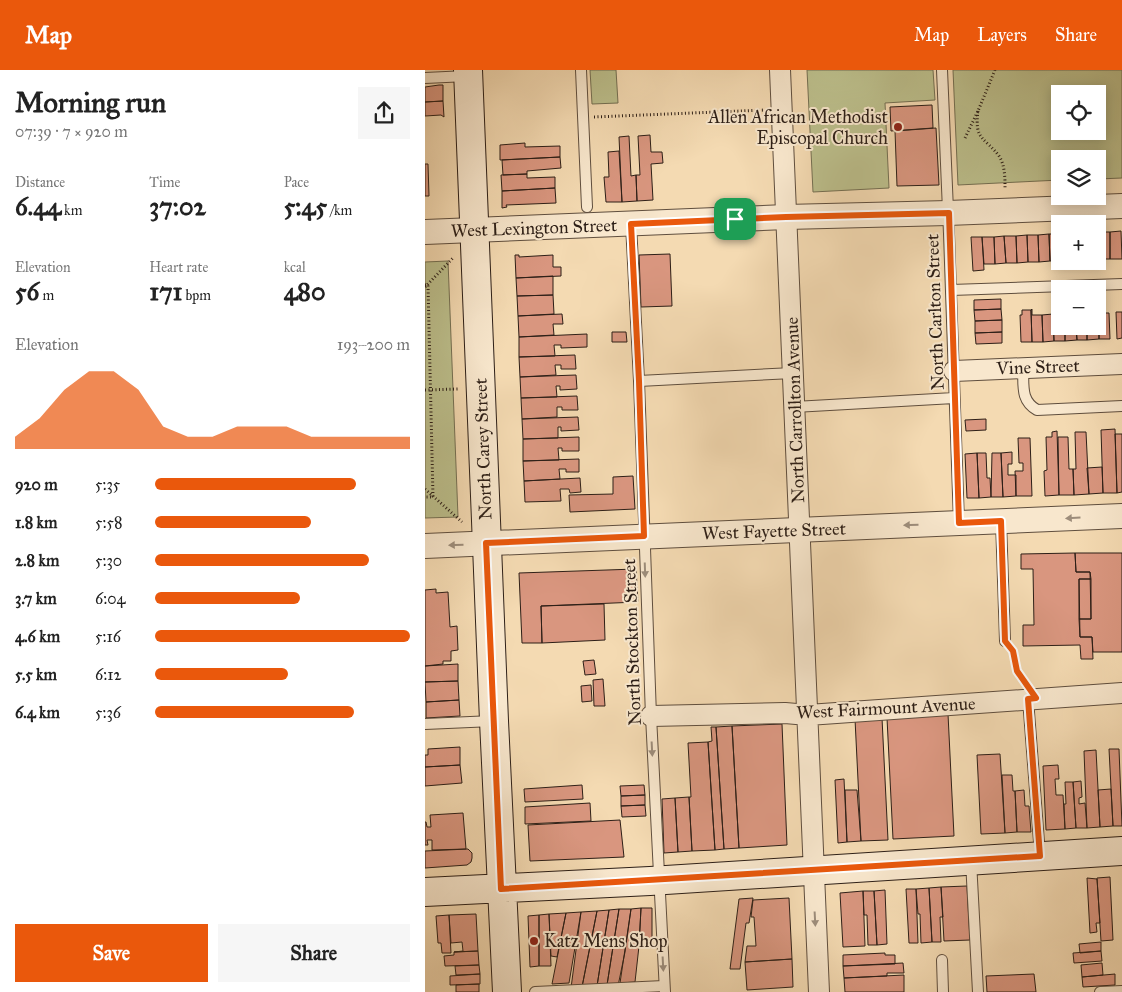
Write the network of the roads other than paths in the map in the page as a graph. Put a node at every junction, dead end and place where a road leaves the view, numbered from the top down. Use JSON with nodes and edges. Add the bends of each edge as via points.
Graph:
{"nodes":[{"id":1,"x":581,"y":70,"type":"edge"},
{"id":2,"x":780,"y":70,"type":"edge"},
{"id":3,"x":942,"y":70,"type":"edge"},
{"id":4,"x":468,"y":73,"type":"edge"},
{"id":5,"x":425,"y":78,"type":"edge"},
{"id":6,"x":1122,"y":206,"type":"edge"},
{"id":7,"x":587,"y":207,"type":"dead end"},
{"id":8,"x":949,"y":213,"type":"junction"},
{"id":9,"x":786,"y":217,"type":"junction"},
{"id":10,"x":631,"y":224,"type":"junction"},
{"id":11,"x":474,"y":230,"type":"junction"},
{"id":12,"x":425,"y":232,"type":"edge"},
{"id":13,"x":1122,"y":284,"type":"edge"},
{"id":14,"x":951,"y":290,"type":"junction"},
{"id":15,"x":1122,"y":364,"type":"edge"},
{"id":16,"x":1023,"y":368,"type":"junction"},
{"id":17,"x":954,"y":371,"type":"junction"},
{"id":18,"x":793,"y":373,"type":"junction"},
{"id":19,"x":639,"y":381,"type":"junction"},
{"id":20,"x":954,"y":398,"type":"junction"},
{"id":21,"x":794,"y":406,"type":"junction"},
{"id":22,"x":1122,"y":406,"type":"edge"},
{"id":23,"x":1122,"y":516,"type":"edge"},
{"id":24,"x":1001,"y":521,"type":"junction"},
{"id":25,"x":959,"y":523,"type":"junction"},
{"id":26,"x":800,"y":530,"type":"junction"},
{"id":27,"x":644,"y":536,"type":"junction"},
{"id":28,"x":486,"y":543,"type":"junction"},
{"id":29,"x":425,"y":546,"type":"edge"},
{"id":30,"x":1005,"y":641,"type":"road end"},
{"id":31,"x":1122,"y":693,"type":"edge"},
{"id":32,"x":1032,"y":698,"type":"junction"},
{"id":33,"x":808,"y":715,"type":"junction"},
{"id":34,"x":651,"y":716,"type":"junction"},
{"id":35,"x":494,"y":721,"type":"junction"},
{"id":36,"x":425,"y":724,"type":"edge"},
{"id":37,"x":1122,"y":851,"type":"edge"},
{"id":38,"x":1040,"y":856,"type":"junction"},
{"id":39,"x":971,"y":860,"type":"junction"},
{"id":40,"x":813,"y":870,"type":"junction"},
{"id":41,"x":659,"y":880,"type":"junction"},
{"id":42,"x":501,"y":889,"type":"junction"},
{"id":43,"x":425,"y":892,"type":"edge"},
{"id":44,"x":942,"y":960,"type":"dead end"},
{"id":45,"x":665,"y":989,"type":"edge"},
{"id":46,"x":1122,"y":991,"type":"edge"},
{"id":47,"x":507,"y":992,"type":"edge"},
{"id":48,"x":535,"y":992,"type":"edge"},
{"id":49,"x":819,"y":992,"type":"edge"},
{"id":50,"x":943,"y":992,"type":"edge"},
{"id":51,"x":978,"y":992,"type":"edge"},
{"id":52,"x":1100,"y":992,"type":"edge"}],
"edges":[{"from":1,"to":7,"type":"lane"},
{"from":2,"to":9,"type":"street","name":"North Carrollton Avenue"},
{"from":3,"to":8,"type":"lane","name":"North Carlton Street"},
{"from":4,"to":5,"type":"lane"},
{"from":4,"to":11,"type":"main road","name":"North Carey Street"},
{"from":6,"to":8,"type":"street","name":"West Lexington Street"},
{"from":8,"to":9,"type":"street","name":"West Lexington Street"},
{"from":8,"to":14,"type":"lane","name":"North Carlton Street"},
{"from":9,"to":10,"type":"street","name":"West Lexington Street"},
{"from":9,"to":18,"type":"street","name":"North Carrollton Avenue"},
{"from":10,"to":11,"type":"street","name":"West Lexington Street"},
{"from":10,"to":19,"type":"lane","name":"North Stockton Street"},
{"from":11,"to":12,"type":"street","name":"West Lexington Street"},
{"from":11,"to":28,"type":"main road","name":"North Carey Street"},
{"from":13,"to":14,"type":"lane"},
{"from":14,"to":17,"type":"lane","name":"North Carlton Street"},
{"from":15,"to":16,"type":"street","name":"Vine Street"},
{"from":16,"to":17,"type":"street","name":"Vine Street"},
{"from":16,"to":22,"type":"lane","via":[[1025,397],[1037,410]]},
{"from":17,"to":20,"type":"lane","name":"North Carlton Street"},
{"from":18,"to":19,"type":"lane"},
{"from":18,"to":21,"type":"street","name":"North Carrollton Avenue"},
{"from":19,"to":27,"type":"lane","name":"North Stockton Street"},
{"from":20,"to":21,"type":"lane"},
{"from":20,"to":25,"type":"lane","name":"North Carlton Street"},
{"from":21,"to":26,"type":"street","name":"North Carrollton Avenue"},
{"from":23,"to":24,"type":"street","name":"West Fayette Street","one_way":true},
{"from":24,"to":25,"type":"street","name":"West Fayette Street"},
{"from":24,"to":30,"type":"lane"},
{"from":25,"to":26,"type":"street","name":"West Fayette Street","one_way":true},
{"from":26,"to":27,"type":"street","name":"West Fayette Street"},
{"from":26,"to":33,"type":"street","name":"North Carrollton Avenue"},
{"from":27,"to":28,"type":"street","name":"West Fayette Street"},
{"from":27,"to":34,"type":"lane","name":"North Stockton Street","one_way":true},
{"from":28,"to":29,"type":"street","name":"West Fayette Street","one_way":true},
{"from":28,"to":35,"type":"main road","name":"North Carey Street"},
{"from":31,"to":32,"type":"street","name":"West Fairmount Avenue"},
{"from":32,"to":33,"type":"street","name":"West Fairmount Avenue"},
{"from":32,"to":38,"type":"lane"},
{"from":33,"to":34,"type":"street","name":"West Fairmount Avenue"},
{"from":33,"to":40,"type":"street","name":"North Carrollton Avenue"},
{"from":34,"to":41,"type":"lane","name":"North Stockton Street","one_way":true},
{"from":35,"to":36,"type":"lane"},
{"from":35,"to":42,"type":"main road","name":"North Carey Street"},
{"from":37,"to":38,"type":"main road"},
{"from":38,"to":39,"type":"main road"},
{"from":39,"to":40,"type":"main road"},
{"from":39,"to":51,"type":"lane"},
{"from":40,"to":41,"type":"main road"},
{"from":40,"to":49,"type":"street","name":"North Carrollton Avenue","one_way":true},
{"from":41,"to":42,"type":"main road"},
{"from":41,"to":45,"type":"lane","name":"North Stockton Street","one_way":true},
{"from":42,"to":43,"type":"main road"},
{"from":42,"to":47,"type":"main road","name":"North Carey Street"},
{"from":44,"to":50,"type":"lane"},
{"from":45,"to":48,"type":"lane"},
{"from":46,"to":52,"type":"lane"}]}
